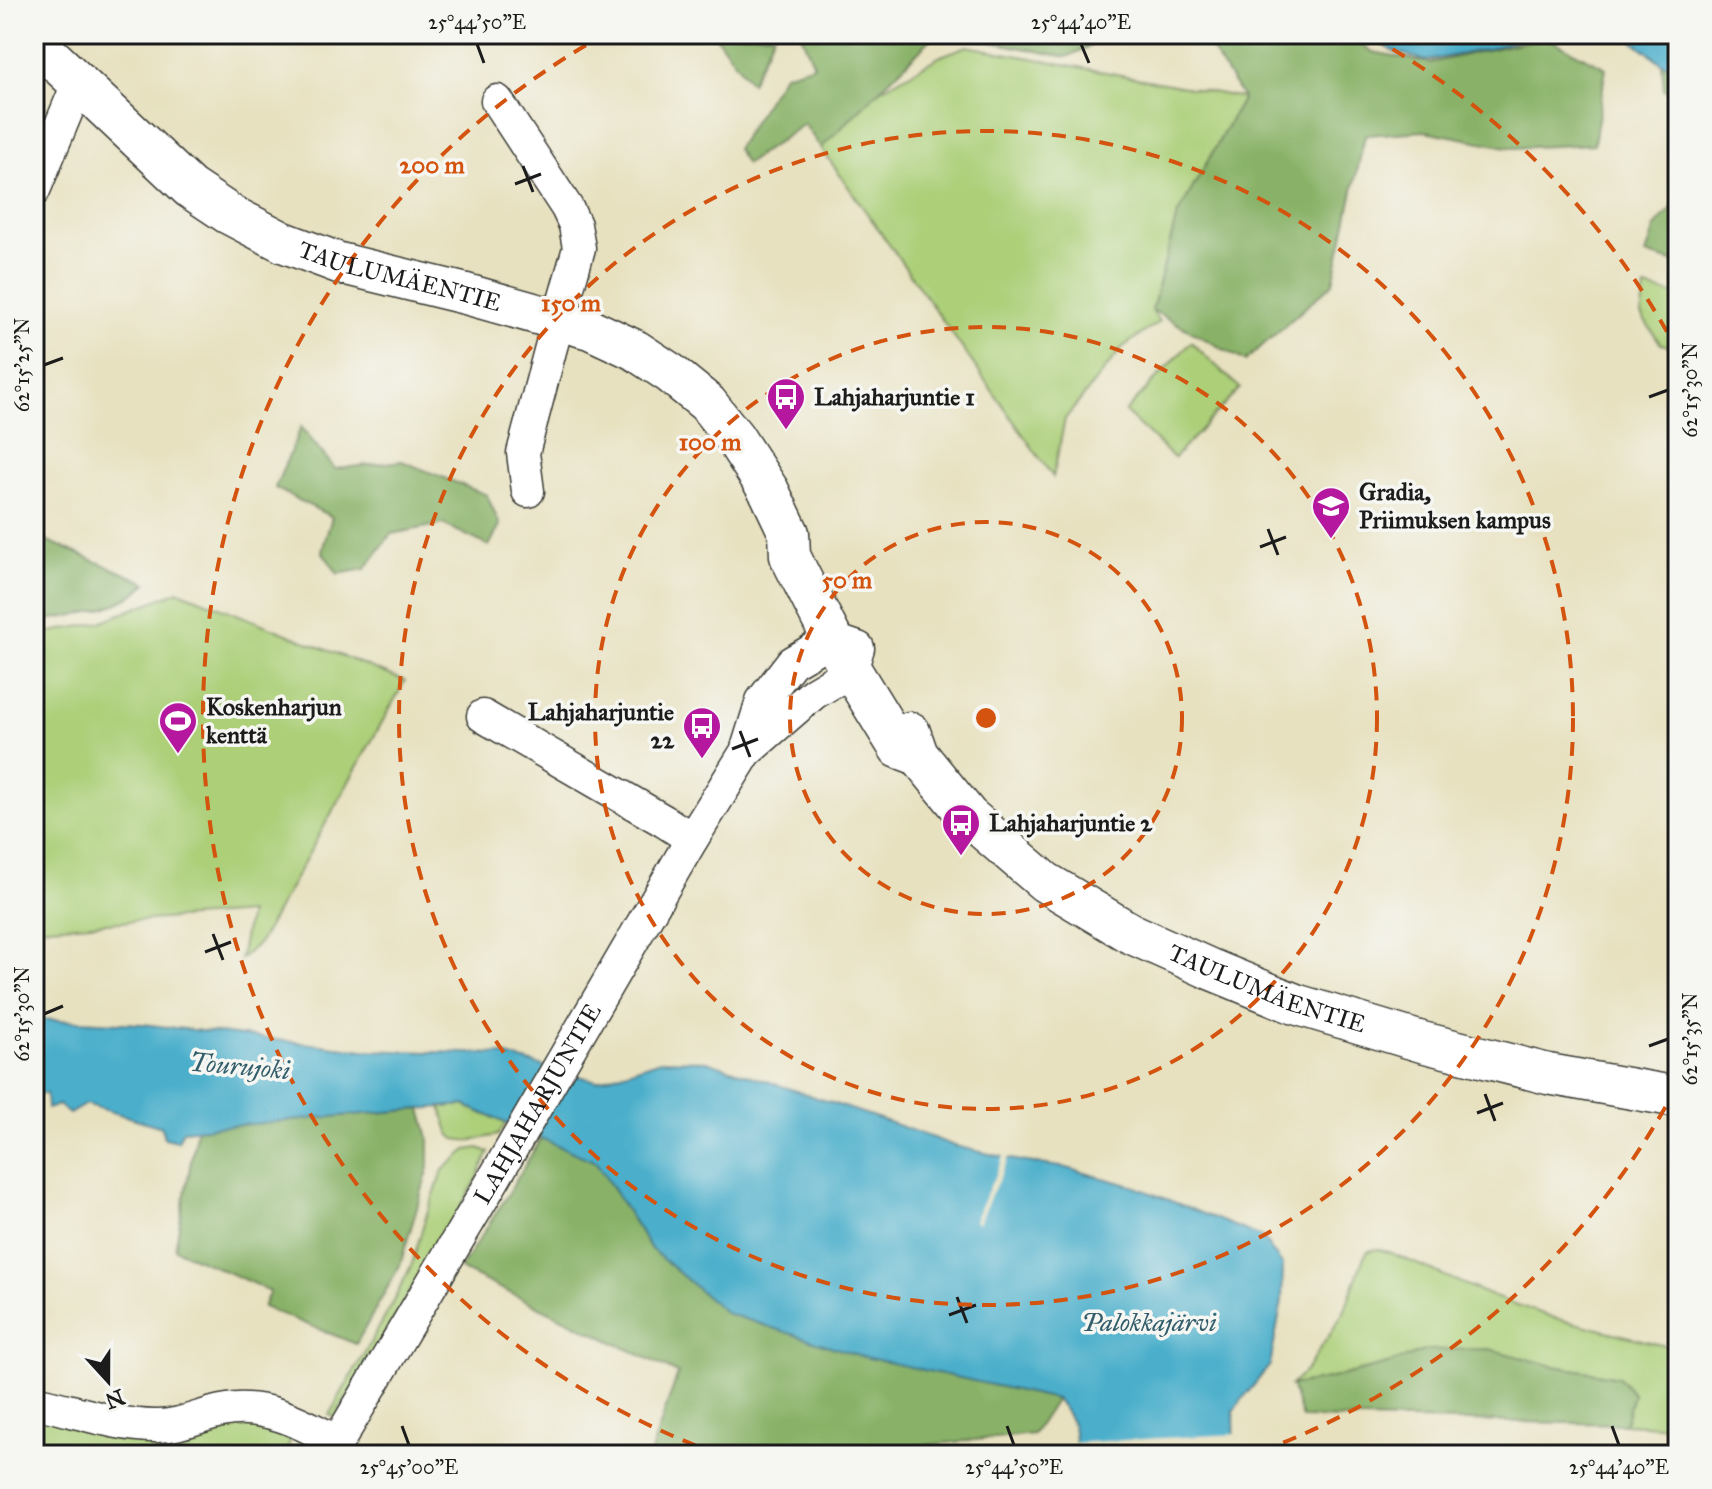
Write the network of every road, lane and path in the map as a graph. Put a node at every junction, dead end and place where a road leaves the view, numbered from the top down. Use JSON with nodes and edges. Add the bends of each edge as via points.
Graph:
{"nodes":[{"id":1,"x":34,"y":41,"type":"edge"},
{"id":2,"x":78,"y":84,"type":"junction"},
{"id":3,"x":497,"y":101,"type":"dead end"},
{"id":4,"x":34,"y":190,"type":"edge"},
{"id":5,"x":559,"y":320,"type":"junction"},
{"id":6,"x":528,"y":491,"type":"dead end"},
{"id":7,"x":847,"y":653,"type":"junction"},
{"id":8,"x":483,"y":716,"type":"dead end"},
{"id":9,"x":692,"y":839,"type":"junction"},
{"id":10,"x":1678,"y":1097,"type":"edge"},
{"id":11,"x":34,"y":1402,"type":"edge"},
{"id":12,"x":333,"y":1448,"type":"edge"}],
"edges":[{"from":1,"to":2,"type":"main road","name":"TAULUMÄENTIE"},
{"from":2,"to":4,"type":"street"},
{"from":2,"to":5,"type":"main road","name":"TAULUMÄENTIE","via":[[190,188],[283,242],[339,263]]},
{"from":3,"to":5,"type":"street","via":[[575,225],[579,248]]},
{"from":5,"to":6,"type":"street","via":[[523,453]]},
{"from":5,"to":7,"type":"main road","name":"TAULUMÄENTIE","via":[[635,350],[707,403],[769,491],[789,533],[809,544]]},
{"from":7,"to":9,"type":"street","name":"LAHJAHARJUNTIE","via":[[792,662],[762,701],[746,752]]},
{"from":7,"to":10,"type":"main road","name":"TAULUMÄENTIE","via":[[913,735],[918,755],[968,816],[1045,882],[1130,933],[1295,1004],[1548,1074]]},
{"from":8,"to":9,"type":"street"},
{"from":9,"to":12,"type":"street","name":"LAHJAHARJUNTIE"},
{"from":11,"to":12,"type":"street","via":[[139,1426],[242,1408],[264,1411],[300,1421]]}]}
